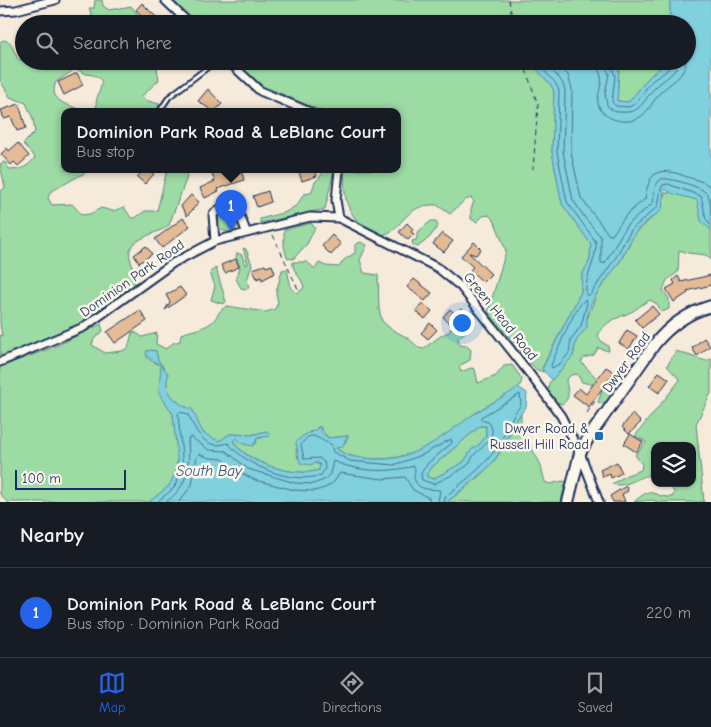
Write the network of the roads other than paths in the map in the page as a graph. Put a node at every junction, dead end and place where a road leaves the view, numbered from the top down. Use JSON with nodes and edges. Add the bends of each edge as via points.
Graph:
{"nodes":[{"id":1,"x":55,"y":0,"type":"edge"},
{"id":2,"x":165,"y":0,"type":"edge"},
{"id":3,"x":0,"y":11,"type":"edge"},
{"id":4,"x":181,"y":15,"type":"edge"},
{"id":5,"x":204,"y":70,"type":"edge"},
{"id":6,"x":238,"y":70,"type":"edge"},
{"id":7,"x":162,"y":108,"type":"edge"},
{"id":8,"x":300,"y":108,"type":"edge"},
{"id":9,"x":339,"y":173,"type":"edge"},
{"id":10,"x":339,"y":218,"type":"junction"},
{"id":11,"x":246,"y":231,"type":"junction"},
{"id":12,"x":215,"y":241,"type":"junction"},
{"id":13,"x":711,"y":306,"type":"edge"},
{"id":14,"x":0,"y":362,"type":"edge"},
{"id":15,"x":580,"y":453,"type":"junction"},
{"id":16,"x":568,"y":502,"type":"edge"},
{"id":17,"x":599,"y":502,"type":"edge"}],
"edges":[{"from":1,"to":3,"type":"street"},
{"from":2,"to":4,"type":"street"},
{"from":5,"to":7,"type":"lane","via":[[169,97]]},
{"from":6,"to":8,"type":"street","via":[[260,91]]},
{"from":9,"to":10,"type":"street","via":[[336,200]]},
{"from":10,"to":11,"type":"street","name":"Dominion Park Road","via":[[310,217]]},
{"from":10,"to":15,"type":"street","name":"Green Head Road","via":[[438,268],[461,287],[557,411]]},
{"from":11,"to":12,"type":"street","name":"Dominion Park Road"},
{"from":11,"to":12,"type":"street","via":[[237,208],[229,206],[213,215]]},
{"from":12,"to":14,"type":"street","name":"Dominion Park Road","via":[[173,263],[84,327]]},
{"from":13,"to":15,"type":"street","name":"Dwyer Road","via":[[691,313],[665,331]]},
{"from":15,"to":16,"type":"street"},
{"from":15,"to":17,"type":"street","name":"Green Head Road"}]}
